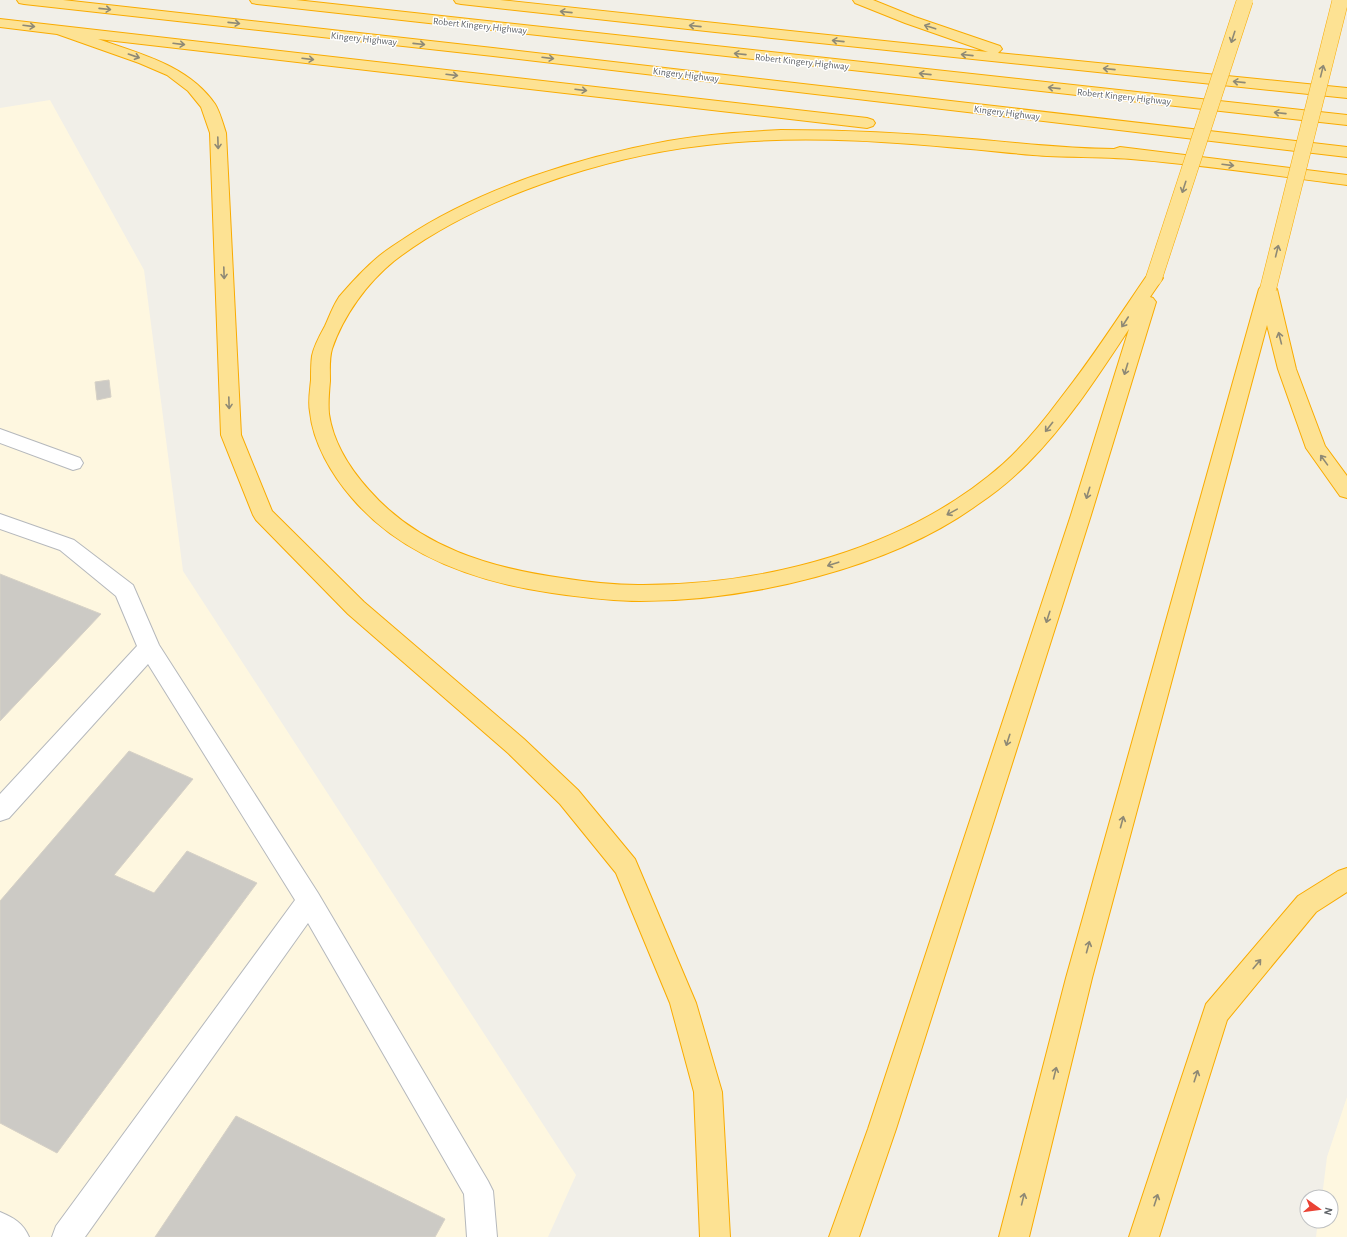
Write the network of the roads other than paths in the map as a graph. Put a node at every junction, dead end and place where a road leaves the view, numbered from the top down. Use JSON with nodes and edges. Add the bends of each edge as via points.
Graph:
{"nodes":[{"id":1,"x":24,"y":0,"type":"edge"},
{"id":2,"x":257,"y":0,"type":"edge"},
{"id":3,"x":461,"y":0,"type":"edge"},
{"id":4,"x":860,"y":0,"type":"edge"},
{"id":5,"x":1245,"y":0,"type":"edge"},
{"id":6,"x":1340,"y":1,"type":"edge"},
{"id":7,"x":0,"y":23,"type":"edge"},
{"id":8,"x":57,"y":29,"type":"junction"},
{"id":9,"x":1034,"y":62,"type":"junction"},
{"id":10,"x":1347,"y":93,"type":"edge"},
{"id":11,"x":1347,"y":120,"type":"edge"},
{"id":12,"x":1347,"y":152,"type":"edge"},
{"id":13,"x":1134,"y":154,"type":"junction"},
{"id":14,"x":1347,"y":180,"type":"edge"},
{"id":15,"x":1154,"y":278,"type":"junction"},
{"id":16,"x":1268,"y":289,"type":"junction"},
{"id":17,"x":0,"y":436,"type":"edge"},
{"id":18,"x":74,"y":463,"type":"dead end"},
{"id":19,"x":1347,"y":491,"type":"edge"},
{"id":20,"x":0,"y":521,"type":"edge"},
{"id":21,"x":149,"y":648,"type":"junction"},
{"id":22,"x":0,"y":811,"type":"edge"},
{"id":23,"x":1347,"y":879,"type":"edge"},
{"id":24,"x":309,"y":901,"type":"junction"},
{"id":25,"x":0,"y":1227,"type":"edge"},
{"id":26,"x":14,"y":1237,"type":"edge"},
{"id":27,"x":67,"y":1237,"type":"edge"},
{"id":28,"x":482,"y":1237,"type":"edge"},
{"id":29,"x":715,"y":1237,"type":"edge"},
{"id":30,"x":844,"y":1237,"type":"edge"},
{"id":31,"x":1014,"y":1237,"type":"edge"},
{"id":32,"x":1144,"y":1237,"type":"edge"}],
"edges":[{"from":1,"to":12,"type":"highway","name":"Kingery Highway","one_way":true,"via":[[532,56]]},
{"from":11,"to":2,"type":"highway","name":"Robert Kingery Highway","one_way":true},
{"from":9,"to":3,"type":"highway","one_way":true},
{"from":9,"to":4,"type":"highway","one_way":true,"via":[[910,20]]},
{"from":5,"to":15,"type":"highway","one_way":true,"bridge":true},
{"from":16,"to":6,"type":"highway","one_way":true,"bridge":true},
{"from":7,"to":8,"type":"highway","one_way":true},
{"from":8,"to":13,"type":"highway","one_way":true},
{"from":8,"to":29,"type":"highway","one_way":true,"via":[[172,72],[193,88],[208,106],[218,133],[231,435],[263,515],[356,608],[516,746],[569,797],[626,867],[683,1003],[708,1092]]},
{"from":10,"to":9,"type":"highway","one_way":true},
{"from":13,"to":14,"type":"highway","one_way":true},
{"from":15,"to":13,"type":"highway","one_way":true,"via":[[1091,374],[1041,438],[1005,474],[966,504],[925,527],[867,553],[802,573],[753,583],[708,590],[647,594],[534,583],[474,566],[431,550],[382,516],[350,483],[333,456],[321,425],[316,394],[319,363],[328,330],[352,292],[382,262],[433,226],[524,184],[582,166],[668,146],[710,139],[758,136],[861,136],[1070,153]]},
{"from":15,"to":30,"type":"highway","one_way":true,"via":[[1081,515],[882,1129]]},
{"from":19,"to":16,"type":"highway","one_way":true,"via":[[1316,448],[1287,369]]},
{"from":31,"to":16,"type":"highway","one_way":true,"via":[[1079,978]]},
{"from":17,"to":18,"type":"lane"},
{"from":20,"to":21,"type":"lane","via":[[67,545],[125,591]]},
{"from":21,"to":22,"type":"lane"},
{"from":21,"to":24,"type":"lane"},
{"from":32,"to":23,"type":"highway","one_way":true,"via":[[1216,1013],[1307,904]]},
{"from":24,"to":27,"type":"lane"},
{"from":24,"to":28,"type":"lane","via":[[478,1191]]},
{"from":25,"to":26,"type":"lane"}]}
